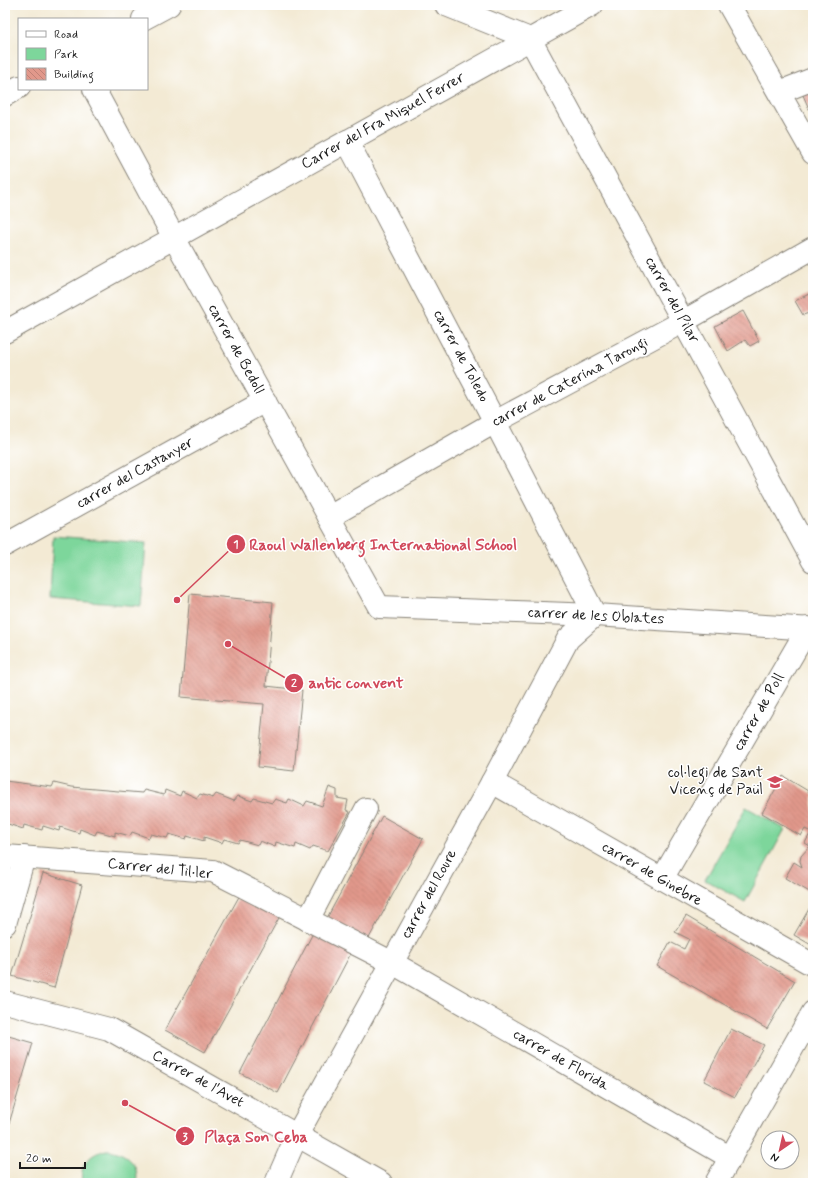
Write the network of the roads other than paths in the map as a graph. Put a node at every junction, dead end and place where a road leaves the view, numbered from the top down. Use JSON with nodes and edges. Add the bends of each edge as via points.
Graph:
{"nodes":[{"id":1,"x":169,"y":5,"type":"edge"},
{"id":2,"x":446,"y":5,"type":"edge"},
{"id":3,"x":592,"y":5,"type":"edge"},
{"id":4,"x":730,"y":5,"type":"edge"},
{"id":5,"x":145,"y":18,"type":"edge"},
{"id":6,"x":530,"y":39,"type":"junction"},
{"id":7,"x":813,"y":79,"type":"edge"},
{"id":8,"x":18,"y":88,"type":"edge"},
{"id":9,"x":95,"y":90,"type":"edge"},
{"id":10,"x":780,"y":92,"type":"junction"},
{"id":11,"x":5,"y":95,"type":"edge"},
{"id":12,"x":346,"y":141,"type":"junction"},
{"id":13,"x":813,"y":153,"type":"edge"},
{"id":14,"x":173,"y":236,"type":"junction"},
{"id":15,"x":813,"y":248,"type":"edge"},
{"id":16,"x":684,"y":321,"type":"junction"},
{"id":17,"x":5,"y":332,"type":"edge"},
{"id":18,"x":265,"y":401,"type":"junction"},
{"id":19,"x":495,"y":422,"type":"junction"},
{"id":20,"x":329,"y":517,"type":"junction"},
{"id":21,"x":5,"y":545,"type":"edge"},
{"id":22,"x":813,"y":561,"type":"edge"},
{"id":23,"x":379,"y":607,"type":"joint"},
{"id":24,"x":595,"y":615,"type":"junction"},
{"id":25,"x":811,"y":629,"type":"edge"},
{"id":26,"x":492,"y":782,"type":"junction"},
{"id":27,"x":366,"y":809,"type":"dead end"},
{"id":28,"x":14,"y":857,"type":"edge"},
{"id":29,"x":662,"y":879,"type":"junction"},
{"id":30,"x":308,"y":920,"type":"junction"},
{"id":31,"x":5,"y":924,"type":"edge"},
{"id":32,"x":391,"y":962,"type":"junction"},
{"id":33,"x":813,"y":965,"type":"edge"},
{"id":34,"x":5,"y":1002,"type":"edge"},
{"id":35,"x":813,"y":1012,"type":"edge"},
{"id":36,"x":297,"y":1135,"type":"junction"},
{"id":37,"x":731,"y":1158,"type":"junction"},
{"id":38,"x":276,"y":1183,"type":"edge"},
{"id":39,"x":381,"y":1183,"type":"edge"},
{"id":40,"x":716,"y":1183,"type":"edge"}],
"edges":[{"from":1,"to":5,"type":"street"},
{"from":2,"to":6,"type":"street"},
{"from":3,"to":6,"type":"street","name":"Carrer del Fra Miquel Ferrer"},
{"from":4,"to":10,"type":"street"},
{"from":6,"to":12,"type":"street","name":"Carrer del Fra Miquel Ferrer"},
{"from":6,"to":16,"type":"street","name":"carrer del Pilar"},
{"from":7,"to":10,"type":"street"},
{"from":8,"to":11,"type":"street"},
{"from":9,"to":14,"type":"street","name":"carrer de Bedoll"},
{"from":10,"to":13,"type":"street"},
{"from":12,"to":14,"type":"street","name":"Carrer del Fra Miquel Ferrer"},
{"from":12,"to":19,"type":"street","name":"carrer de Toledo"},
{"from":14,"to":17,"type":"street"},
{"from":14,"to":18,"type":"street","name":"carrer de Bedoll"},
{"from":15,"to":16,"type":"street","name":"carrer de Caterina Tarongi"},
{"from":16,"to":19,"type":"street","name":"carrer de Caterina Tarongi"},
{"from":16,"to":22,"type":"street","name":"carrer del Pilar"},
{"from":18,"to":20,"type":"street","name":"carrer de Bedoll"},
{"from":18,"to":21,"type":"street","name":"carrer del Castanyer"},
{"from":19,"to":20,"type":"street","name":"carrer de Caterina Tarongi"},
{"from":19,"to":24,"type":"street","name":"carrer de Toledo"},
{"from":20,"to":23,"type":"street","name":"carrer de Bedoll"},
{"from":23,"to":24,"type":"street","name":"carrer de les Oblates"},
{"from":24,"to":25,"type":"street","name":"carrer de les Oblates"},
{"from":24,"to":26,"type":"street","name":"carrer del Roure","via":[[568,639]]},
{"from":25,"to":29,"type":"street","name":"carrer de Poll"},
{"from":26,"to":29,"type":"street","name":"carrer de Ginebre"},
{"from":26,"to":32,"type":"street","name":"carrer del Roure"},
{"from":27,"to":30,"type":"street"},
{"from":28,"to":30,"type":"street","name":"Carrer del Til·ler","via":[[213,871]]},
{"from":28,"to":31,"type":"street"},
{"from":29,"to":33,"type":"street","name":"carrer de Ginebre"},
{"from":30,"to":32,"type":"street","name":"Carrer del Til·ler"},
{"from":32,"to":36,"type":"street","name":"carrer del Roure"},
{"from":32,"to":37,"type":"street","name":"carrer de Florida"},
{"from":34,"to":36,"type":"street","name":"Carrer de l'Avet","via":[[109,1029]]},
{"from":35,"to":37,"type":"street"},
{"from":36,"to":38,"type":"street","name":"carrer del Roure"},
{"from":36,"to":39,"type":"street","name":"Carrer de l'Avet"},
{"from":37,"to":40,"type":"street"}]}
